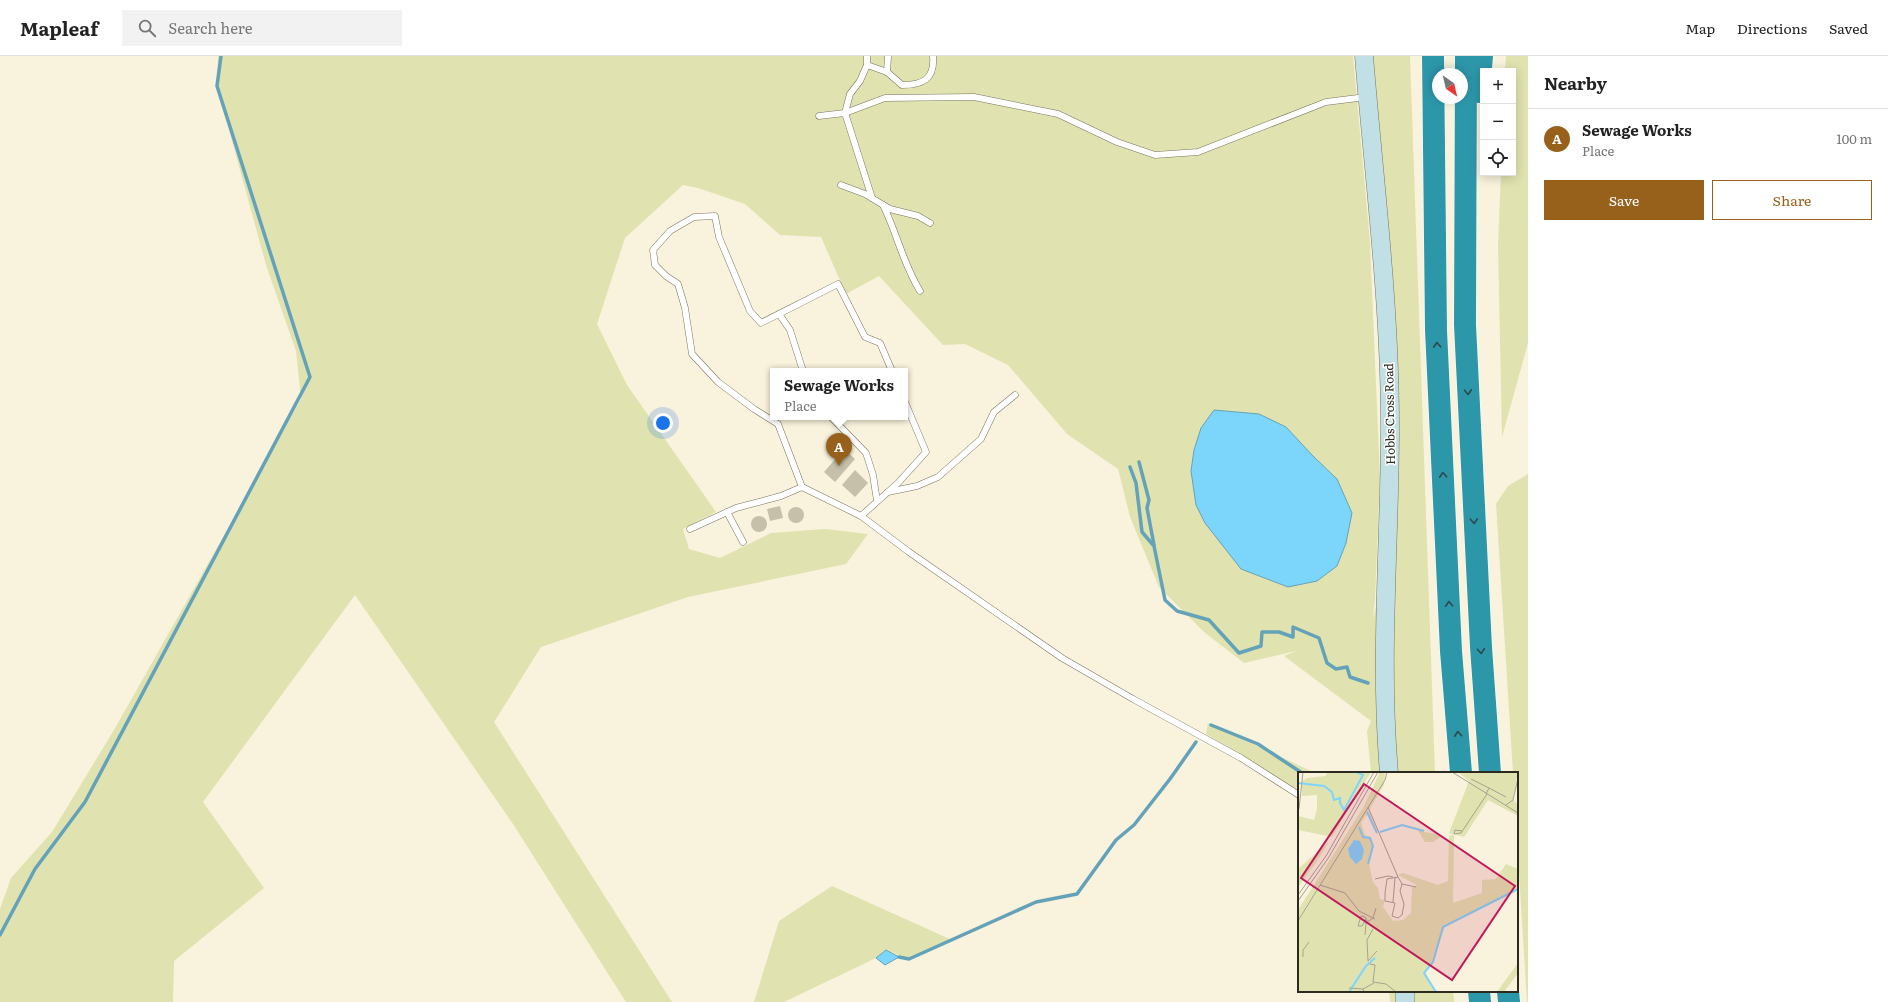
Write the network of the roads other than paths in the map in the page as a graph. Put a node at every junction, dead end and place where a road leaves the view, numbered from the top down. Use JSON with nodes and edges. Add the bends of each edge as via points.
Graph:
{"nodes":[{"id":1,"x":867,"y":56,"type":"edge"},
{"id":2,"x":888,"y":56,"type":"edge"},
{"id":3,"x":933,"y":56,"type":"edge"},
{"id":4,"x":1364,"y":56,"type":"edge"},
{"id":5,"x":1433,"y":56,"type":"edge"},
{"id":6,"x":1466,"y":56,"type":"edge"},
{"id":7,"x":1482,"y":56,"type":"edge"},
{"id":8,"x":867,"y":65,"type":"junction"},
{"id":9,"x":887,"y":72,"type":"junction"},
{"id":10,"x":1367,"y":97,"type":"junction"},
{"id":11,"x":845,"y":113,"type":"junction"},
{"id":12,"x":819,"y":116,"type":"dead end"},
{"id":13,"x":841,"y":185,"type":"dead end"},
{"id":14,"x":872,"y":198,"type":"junction"},
{"id":15,"x":883,"y":205,"type":"junction"},
{"id":16,"x":930,"y":222,"type":"dead end"},
{"id":17,"x":920,"y":291,"type":"dead end"},
{"id":18,"x":779,"y":314,"type":"junction"},
{"id":19,"x":1465,"y":325,"type":"junction"},
{"id":20,"x":802,"y":368,"type":"edge"},
{"id":21,"x":891,"y":368,"type":"edge"},
{"id":22,"x":1015,"y":395,"type":"dead end"},
{"id":23,"x":908,"y":409,"type":"edge"},
{"id":24,"x":770,"y":419,"type":"edge"},
{"id":25,"x":772,"y":420,"type":"edge"},
{"id":26,"x":834,"y":420,"type":"edge"},
{"id":27,"x":802,"y":487,"type":"junction"},
{"id":28,"x":888,"y":492,"type":"junction"},
{"id":29,"x":877,"y":501,"type":"junction"},
{"id":30,"x":727,"y":512,"type":"junction"},
{"id":31,"x":861,"y":516,"type":"junction"},
{"id":32,"x":690,"y":529,"type":"dead end"},
{"id":33,"x":743,"y":542,"type":"dead end"},
{"id":34,"x":1389,"y":772,"type":"edge"},
{"id":35,"x":1461,"y":772,"type":"edge"},
{"id":36,"x":1490,"y":772,"type":"edge"},
{"id":37,"x":1298,"y":794,"type":"edge"},
{"id":38,"x":1478,"y":992,"type":"edge"},
{"id":39,"x":1508,"y":992,"type":"edge"},
{"id":40,"x":1480,"y":1002,"type":"edge"},
{"id":41,"x":1509,"y":1002,"type":"edge"}],
"edges":[{"from":1,"to":8,"type":"lane"},
{"from":2,"to":9,"type":"lane"},
{"from":3,"to":9,"type":"lane","via":[[932,73],[924,81],[913,85],[902,85]]},
{"from":4,"to":10,"type":"street","name":"Hobbs Cross Road"},
{"from":35,"to":5,"type":"highway","one_way":true,"via":[[1451,651],[1436,330]]},
{"from":6,"to":19,"type":"highway"},
{"from":7,"to":19,"type":"highway"},
{"from":8,"to":9,"type":"lane"},
{"from":8,"to":11,"type":"lane","via":[[860,81],[850,94]]},
{"from":10,"to":11,"type":"lane","via":[[1326,102],[1198,152],[1155,155],[1117,142],[1058,114],[974,98],[885,98]]},
{"from":10,"to":34,"type":"street","name":"Hobbs Cross Road","via":[[1379,222],[1389,373],[1385,714]]},
{"from":11,"to":12,"type":"lane"},
{"from":11,"to":14,"type":"lane"},
{"from":13,"to":14,"type":"lane"},
{"from":14,"to":15,"type":"lane"},
{"from":15,"to":16,"type":"lane"},
{"from":15,"to":17,"type":"lane","via":[[908,270]]},
{"from":18,"to":20,"type":"lane","via":[[790,330]]},
{"from":18,"to":21,"type":"lane","via":[[838,284],[865,337],[880,343]]},
{"from":18,"to":24,"type":"lane","via":[[761,323],[750,310],[719,237],[714,216],[694,217],[670,231],[653,250],[655,265],[678,284],[685,308],[692,354],[718,382]]},
{"from":19,"to":36,"type":"highway","one_way":true},
{"from":22,"to":28,"type":"lane","via":[[994,412],[981,440],[938,476],[917,486]]},
{"from":23,"to":28,"type":"lane","via":[[926,452]]},
{"from":25,"to":27,"type":"lane","via":[[778,424]]},
{"from":26,"to":29,"type":"lane","via":[[866,452]]},
{"from":27,"to":30,"type":"lane"},
{"from":27,"to":31,"type":"lane"},
{"from":28,"to":29,"type":"lane"},
{"from":29,"to":31,"type":"lane"},
{"from":30,"to":32,"type":"lane"},
{"from":30,"to":33,"type":"lane"},
{"from":31,"to":37,"type":"lane","via":[[1062,658],[1241,758]]},
{"from":38,"to":40,"type":"highway"},
{"from":39,"to":41,"type":"highway"}]}
